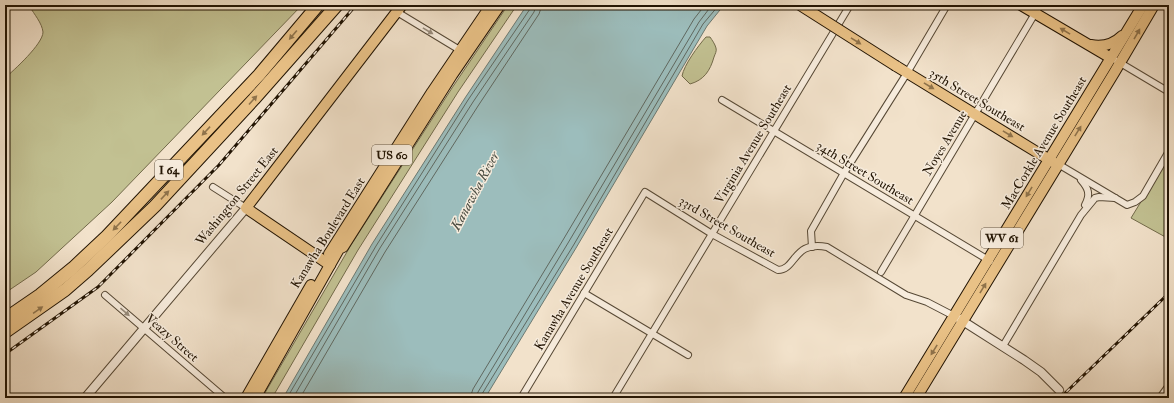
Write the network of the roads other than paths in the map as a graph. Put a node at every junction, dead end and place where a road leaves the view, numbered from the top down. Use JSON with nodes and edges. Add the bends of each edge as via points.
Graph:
{"nodes":[{"id":1,"x":318,"y":5,"type":"edge"},
{"id":2,"x":337,"y":5,"type":"edge"},
{"id":3,"x":491,"y":5,"type":"edge"},
{"id":4,"x":500,"y":5,"type":"edge"},
{"id":5,"x":800,"y":5,"type":"edge"},
{"id":6,"x":850,"y":5,"type":"edge"},
{"id":7,"x":947,"y":5,"type":"edge"},
{"id":8,"x":1021,"y":5,"type":"edge"},
{"id":9,"x":1143,"y":5,"type":"edge"},
{"id":10,"x":1154,"y":5,"type":"edge"},
{"id":11,"x":400,"y":8,"type":"edge"},
{"id":12,"x":1038,"y":9,"type":"edge"},
{"id":13,"x":1129,"y":29,"type":"junction"},
{"id":14,"x":1085,"y":43,"type":"junction"},
{"id":15,"x":463,"y":52,"type":"junction"},
{"id":16,"x":1116,"y":60,"type":"junction"},
{"id":17,"x":907,"y":73,"type":"junction"},
{"id":18,"x":1169,"y":92,"type":"edge"},
{"id":19,"x":722,"y":100,"type":"dead end"},
{"id":20,"x":975,"y":114,"type":"junction"},
{"id":21,"x":774,"y":131,"type":"junction"},
{"id":22,"x":1169,"y":151,"type":"edge"},
{"id":23,"x":1048,"y":159,"type":"junction"},
{"id":24,"x":1058,"y":164,"type":"junction"},
{"id":25,"x":844,"y":173,"type":"junction"},
{"id":26,"x":1077,"y":176,"type":"junction"},
{"id":27,"x":213,"y":187,"type":"dead end"},
{"id":28,"x":645,"y":192,"type":"joint"},
{"id":29,"x":1115,"y":198,"type":"junction"},
{"id":30,"x":246,"y":208,"type":"junction"},
{"id":31,"x":1081,"y":215,"type":"junction"},
{"id":32,"x":914,"y":216,"type":"junction"},
{"id":33,"x":712,"y":234,"type":"junction"},
{"id":34,"x":343,"y":247,"type":"junction"},
{"id":35,"x":812,"y":247,"type":"junction"},
{"id":36,"x":327,"y":263,"type":"junction"},
{"id":37,"x":993,"y":263,"type":"junction"},
{"id":38,"x":881,"y":272,"type":"dead end"},
{"id":39,"x":584,"y":293,"type":"junction"},
{"id":40,"x":105,"y":295,"type":"dead end"},
{"id":41,"x":310,"y":300,"type":"junction"},
{"id":42,"x":954,"y":316,"type":"junction"},
{"id":43,"x":5,"y":319,"type":"edge"},
{"id":44,"x":963,"y":322,"type":"junction"},
{"id":45,"x":144,"y":329,"type":"junction"},
{"id":46,"x":5,"y":332,"type":"edge"},
{"id":47,"x":652,"y":334,"type":"junction"},
{"id":48,"x":1003,"y":346,"type":"junction"},
{"id":49,"x":688,"y":355,"type":"dead end"},
{"id":50,"x":1169,"y":387,"type":"edge"},
{"id":51,"x":1059,"y":390,"type":"tunnel mouth"},
{"id":52,"x":524,"y":397,"type":"edge"},
{"id":53,"x":85,"y":398,"type":"edge"},
{"id":54,"x":225,"y":398,"type":"edge"},
{"id":55,"x":246,"y":398,"type":"edge"},
{"id":56,"x":255,"y":398,"type":"edge"},
{"id":57,"x":613,"y":398,"type":"edge"},
{"id":58,"x":904,"y":398,"type":"edge"},
{"id":59,"x":916,"y":398,"type":"edge"},
{"id":60,"x":1162,"y":398,"type":"edge"}],
"edges":[{"from":1,"to":43,"type":"highway","number":"I 64","one_way":true,"via":[[258,75],[107,236],[40,295]]},
{"from":46,"to":2,"type":"highway","number":"I 64","one_way":true,"via":[[65,290],[155,206]]},
{"from":3,"to":15,"type":"main road","name":"Kanawha Boulevard East","number":"US 60"},
{"from":4,"to":15,"type":"main road","name":"Kanawha Boulevard East","number":"US 60"},
{"from":5,"to":17,"type":"main road","name":"35th Street Southeast","one_way":true,"bridge":true},
{"from":6,"to":21,"type":"street","name":"Virginia Avenue Southeast"},
{"from":7,"to":17,"type":"street"},
{"from":8,"to":12,"type":"main road"},
{"from":9,"to":13,"type":"main road","name":"MacCorkle Avenue Southeast","number":"WV 61"},
{"from":16,"to":10,"type":"main road","name":"MacCorkle Avenue Southeast","number":"WV 61","one_way":true},
{"from":11,"to":15,"type":"street","one_way":true},
{"from":11,"to":30,"type":"main road","name":"Washington Street East"},
{"from":14,"to":12,"type":"main road","one_way":true},
{"from":12,"to":20,"type":"street","name":"Noyes Avenue"},
{"from":13,"to":14,"type":"main road","via":[[1109,45]]},
{"from":13,"to":16,"type":"main road","name":"MacCorkle Avenue Southeast","number":"WV 61"},
{"from":14,"to":16,"type":"main road"},
{"from":15,"to":34,"type":"main road","name":"Kanawha Boulevard East","number":"US 60"},
{"from":15,"to":36,"type":"main road","name":"Kanawha Boulevard East","number":"US 60"},
{"from":16,"to":18,"type":"street"},
{"from":16,"to":23,"type":"main road","name":"MacCorkle Avenue Southeast","number":"WV 61"},
{"from":24,"to":16,"type":"main road","name":"MacCorkle Avenue Southeast","number":"WV 61","one_way":true},
{"from":17,"to":20,"type":"main road","name":"35th Street Southeast","one_way":true},
{"from":17,"to":25,"type":"street"},
{"from":19,"to":21,"type":"street","name":"34th Street Southeast"},
{"from":20,"to":23,"type":"main road","name":"35th Street Southeast","one_way":true},
{"from":20,"to":32,"type":"street","name":"Noyes Avenue"},
{"from":21,"to":25,"type":"street","name":"34th Street Southeast"},
{"from":21,"to":33,"type":"street","name":"Virginia Avenue Southeast"},
{"from":22,"to":29,"type":"street","name":"35th Street Southeast","via":[[1143,196],[1127,205]]},
{"from":23,"to":24,"type":"main road","name":"35th Street Southeast"},
{"from":23,"to":37,"type":"main road","name":"MacCorkle Avenue Southeast","number":"WV 61","one_way":true},
{"from":24,"to":26,"type":"street","name":"35th Street Southeast"},
{"from":24,"to":37,"type":"main road","name":"MacCorkle Avenue Southeast","number":"WV 61"},
{"from":25,"to":32,"type":"street","name":"34th Street Southeast"},
{"from":25,"to":35,"type":"street","via":[[811,231]]},
{"from":26,"to":29,"type":"street","name":"35th Street Southeast"},
{"from":26,"to":31,"type":"street","via":[[1087,187],[1089,196]]},
{"from":27,"to":30,"type":"street"},
{"from":28,"to":33,"type":"street","name":"33rd Street Southeast"},
{"from":28,"to":39,"type":"street","name":"Kanawha Avenue Southeast"},
{"from":29,"to":31,"type":"street","via":[[1095,198]]},
{"from":30,"to":36,"type":"main road"},
{"from":30,"to":45,"type":"street","name":"Washington Street East"},
{"from":31,"to":48,"type":"street"},
{"from":32,"to":37,"type":"street","name":"34th Street Southeast"},
{"from":32,"to":38,"type":"street","name":"Noyes Avenue"},
{"from":33,"to":35,"type":"street","name":"33rd Street Southeast","via":[[778,270],[785,269],[800,252]]},
{"from":33,"to":47,"type":"street","name":"Virginia Avenue Southeast"},
{"from":34,"to":36,"type":"main road","name":"Kanawha Boulevard East","number":"US 60"},
{"from":34,"to":41,"type":"main road","name":"Kanawha Boulevard East","number":"US 60","via":[[314,298]]},
{"from":35,"to":42,"type":"street","via":[[821,246],[833,250],[906,295],[927,302]]},
{"from":36,"to":41,"type":"main road","name":"Kanawha Boulevard East","number":"US 60"},
{"from":36,"to":55,"type":"main road","name":"Kanawha Boulevard East","number":"US 60"},
{"from":37,"to":42,"type":"main road","name":"MacCorkle Avenue Southeast","number":"WV 61"},
{"from":44,"to":37,"type":"main road","name":"MacCorkle Avenue Southeast","number":"WV 61","one_way":true},
{"from":39,"to":47,"type":"street"},
{"from":39,"to":52,"type":"street","name":"Kanawha Avenue Southeast"},
{"from":40,"to":45,"type":"street","name":"Veazy Street","one_way":true},
{"from":41,"to":56,"type":"main road","name":"Kanawha Boulevard East","number":"US 60"},
{"from":42,"to":44,"type":"street"},
{"from":42,"to":58,"type":"main road","name":"MacCorkle Avenue Southeast","number":"WV 61","one_way":true},
{"from":44,"to":48,"type":"street"},
{"from":44,"to":59,"type":"main road","name":"MacCorkle Avenue Southeast","number":"WV 61"},
{"from":45,"to":53,"type":"street","name":"Washington Street East"},
{"from":45,"to":54,"type":"street","name":"Veazy Street"},
{"from":47,"to":49,"type":"street"},
{"from":47,"to":57,"type":"street","name":"Virginia Avenue Southeast"},
{"from":48,"to":51,"type":"street","via":[[1041,372]]},
{"from":50,"to":60,"type":"street"}]}
